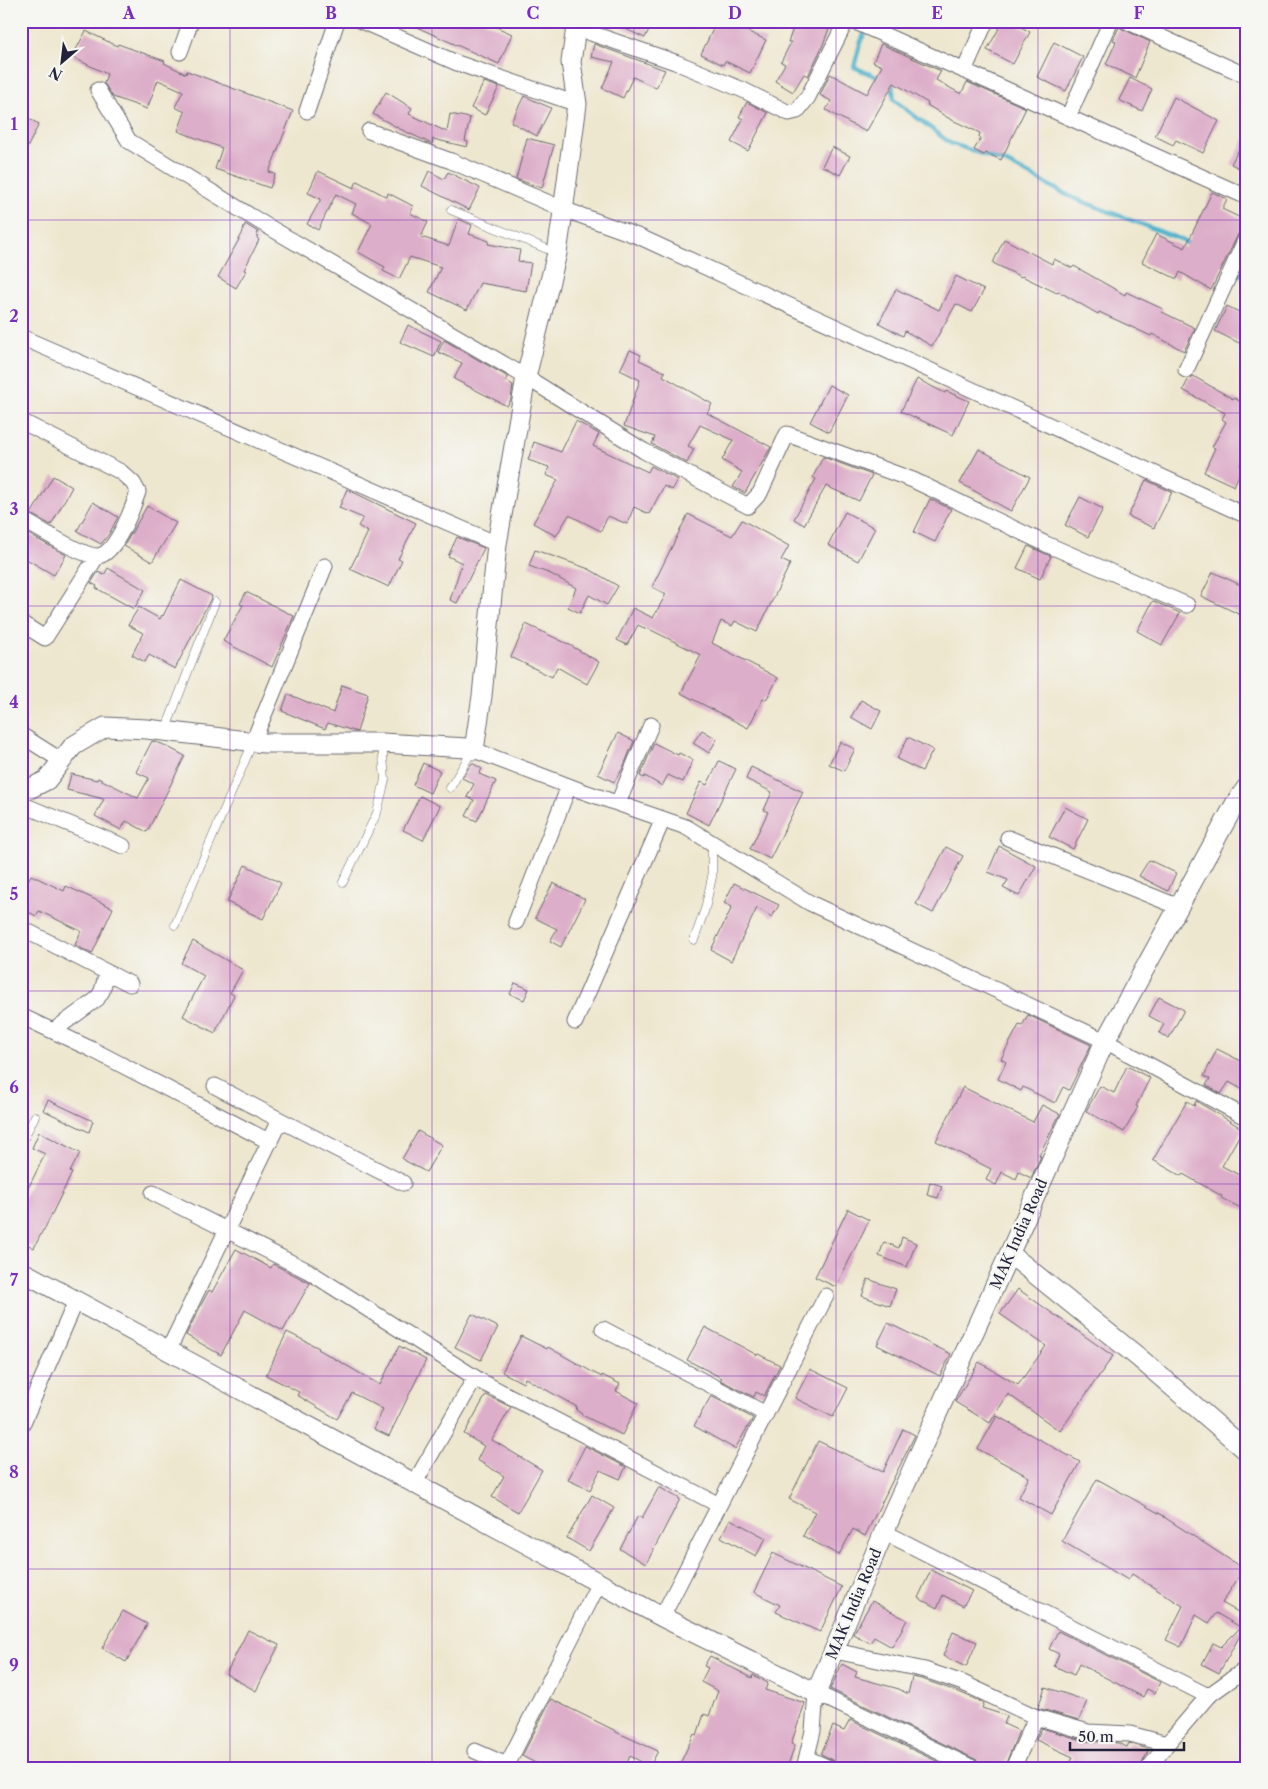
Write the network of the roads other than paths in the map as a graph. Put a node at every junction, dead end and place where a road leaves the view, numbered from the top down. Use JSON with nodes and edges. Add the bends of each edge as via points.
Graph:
{"nodes":[{"id":1,"x":191,"y":21,"type":"edge"},
{"id":2,"x":337,"y":21,"type":"edge"},
{"id":3,"x":360,"y":21,"type":"edge"},
{"id":4,"x":846,"y":21,"type":"edge"},
{"id":5,"x":853,"y":21,"type":"edge"},
{"id":6,"x":986,"y":21,"type":"edge"},
{"id":7,"x":1111,"y":21,"type":"edge"},
{"id":8,"x":1126,"y":21,"type":"edge"},
{"id":9,"x":577,"y":25,"type":"edge"},
{"id":10,"x":180,"y":52,"type":"dead end"},
{"id":11,"x":964,"y":71,"type":"junction"},
{"id":12,"x":1247,"y":76,"type":"edge"},
{"id":13,"x":98,"y":90,"type":"dead end"},
{"id":14,"x":577,"y":104,"type":"junction"},
{"id":15,"x":307,"y":111,"type":"dead end"},
{"id":16,"x":1068,"y":118,"type":"junction"},
{"id":17,"x":369,"y":131,"type":"dead end"},
{"id":18,"x":1247,"y":197,"type":"edge"},
{"id":19,"x":563,"y":209,"type":"junction"},
{"id":20,"x":450,"y":210,"type":"dead end"},
{"id":21,"x":1247,"y":236,"type":"edge"},
{"id":22,"x":557,"y":253,"type":"junction"},
{"id":23,"x":21,"y":338,"type":"edge"},
{"id":24,"x":1186,"y":370,"type":"dead end"},
{"id":25,"x":526,"y":376,"type":"junction"},
{"id":26,"x":21,"y":421,"type":"edge"},
{"id":27,"x":1247,"y":516,"type":"edge"},
{"id":28,"x":21,"y":518,"type":"edge"},
{"id":29,"x":497,"y":544,"type":"junction"},
{"id":30,"x":97,"y":556,"type":"junction"},
{"id":31,"x":325,"y":566,"type":"dead end"},
{"id":32,"x":216,"y":602,"type":"dead end"},
{"id":33,"x":1187,"y":605,"type":"dead end"},
{"id":34,"x":21,"y":623,"type":"edge"},
{"id":35,"x":651,"y":725,"type":"dead end"},
{"id":36,"x":164,"y":731,"type":"junction"},
{"id":37,"x":21,"y":735,"type":"edge"},
{"id":38,"x":253,"y":742,"type":"junction"},
{"id":39,"x":382,"y":743,"type":"junction"},
{"id":40,"x":470,"y":749,"type":"junction"},
{"id":41,"x":62,"y":761,"type":"junction"},
{"id":42,"x":569,"y":786,"type":"junction"},
{"id":43,"x":1247,"y":787,"type":"edge"},
{"id":44,"x":450,"y":788,"type":"dead end"},
{"id":45,"x":21,"y":793,"type":"edge"},
{"id":46,"x":618,"y":803,"type":"junction"},
{"id":47,"x":21,"y":804,"type":"edge"},
{"id":48,"x":1241,"y":807,"type":"edge"},
{"id":49,"x":663,"y":819,"type":"junction"},
{"id":50,"x":1008,"y":838,"type":"dead end"},
{"id":51,"x":712,"y":843,"type":"junction"},
{"id":52,"x":124,"y":846,"type":"dead end"},
{"id":53,"x":343,"y":882,"type":"dead end"},
{"id":54,"x":1179,"y":907,"type":"junction"},
{"id":55,"x":516,"y":922,"type":"dead end"},
{"id":56,"x":176,"y":924,"type":"dead end"},
{"id":57,"x":21,"y":928,"type":"edge"},
{"id":58,"x":694,"y":940,"type":"dead end"},
{"id":59,"x":107,"y":972,"type":"junction"},
{"id":60,"x":130,"y":984,"type":"dead end"},
{"id":61,"x":21,"y":1016,"type":"edge"},
{"id":62,"x":575,"y":1022,"type":"dead end"},
{"id":63,"x":53,"y":1031,"type":"junction"},
{"id":64,"x":1105,"y":1041,"type":"junction"},
{"id":65,"x":215,"y":1086,"type":"dead end"},
{"id":66,"x":35,"y":1116,"type":"dead end"},
{"id":67,"x":1247,"y":1118,"type":"edge"},
{"id":68,"x":280,"y":1120,"type":"junction"},
{"id":69,"x":270,"y":1142,"type":"junction"},
{"id":70,"x":21,"y":1144,"type":"edge"},
{"id":71,"x":403,"y":1183,"type":"dead end"},
{"id":72,"x":153,"y":1193,"type":"dead end"},
{"id":73,"x":227,"y":1230,"type":"junction"},
{"id":74,"x":1010,"y":1254,"type":"junction"},
{"id":75,"x":21,"y":1271,"type":"edge"},
{"id":76,"x":826,"y":1296,"type":"dead end"},
{"id":77,"x":76,"y":1301,"type":"junction"},
{"id":78,"x":603,"y":1329,"type":"dead end"},
{"id":79,"x":168,"y":1350,"type":"junction"},
{"id":80,"x":476,"y":1378,"type":"junction"},
{"id":81,"x":766,"y":1414,"type":"junction"},
{"id":82,"x":21,"y":1428,"type":"edge"},
{"id":83,"x":1247,"y":1451,"type":"edge"},
{"id":84,"x":414,"y":1484,"type":"junction"},
{"id":85,"x":719,"y":1505,"type":"junction"},
{"id":86,"x":884,"y":1532,"type":"junction"},
{"id":87,"x":599,"y":1583,"type":"junction"},
{"id":88,"x":662,"y":1617,"type":"junction"},
{"id":89,"x":835,"y":1651,"type":"junction"},
{"id":90,"x":1247,"y":1668,"type":"edge"},
{"id":91,"x":816,"y":1693,"type":"junction"},
{"id":92,"x":1208,"y":1696,"type":"junction"},
{"id":93,"x":1036,"y":1717,"type":"junction"},
{"id":94,"x":1167,"y":1744,"type":"junction"},
{"id":95,"x":475,"y":1751,"type":"dead end"},
{"id":96,"x":805,"y":1763,"type":"edge"},
{"id":97,"x":829,"y":1768,"type":"edge"},
{"id":98,"x":973,"y":1768,"type":"edge"},
{"id":99,"x":1013,"y":1768,"type":"edge"},
{"id":100,"x":1150,"y":1768,"type":"edge"}],
"edges":[{"from":1,"to":10,"type":"street"},
{"from":2,"to":15,"type":"street"},
{"from":3,"to":14,"type":"street","via":[[457,63]]},
{"from":4,"to":9,"type":"street","via":[[808,97],[796,111],[789,113],[742,90]]},
{"from":5,"to":11,"type":"street"},
{"from":6,"to":11,"type":"street"},
{"from":7,"to":16,"type":"street"},
{"from":8,"to":12,"type":"street"},
{"from":9,"to":14,"type":"street","via":[[571,62]]},
{"from":11,"to":16,"type":"street"},
{"from":13,"to":25,"type":"street","via":[[129,141],[271,228]]},
{"from":14,"to":19,"type":"street"},
{"from":16,"to":18,"type":"street"},
{"from":17,"to":19,"type":"street","via":[[451,161]]},
{"from":19,"to":22,"type":"street"},
{"from":19,"to":27,"type":"street","via":[[640,236]]},
{"from":20,"to":22,"type":"lane"},
{"from":21,"to":24,"type":"street"},
{"from":22,"to":25,"type":"street"},
{"from":23,"to":29,"type":"street"},
{"from":25,"to":29,"type":"street"},
{"from":25,"to":33,"type":"street","via":[[644,451],[748,506],[760,493],[787,434],[913,480],[1046,544]]},
{"from":26,"to":30,"type":"street","via":[[121,472],[133,483],[138,492],[132,510],[119,536],[106,553]]},
{"from":28,"to":30,"type":"street","via":[[79,550]]},
{"from":29,"to":40,"type":"street","via":[[482,696]]},
{"from":30,"to":34,"type":"street","via":[[46,638]]},
{"from":31,"to":38,"type":"street"},
{"from":32,"to":36,"type":"lane"},
{"from":35,"to":46,"type":"street"},
{"from":36,"to":38,"type":"street"},
{"from":36,"to":41,"type":"street","via":[[104,727],[73,746]]},
{"from":37,"to":41,"type":"street"},
{"from":38,"to":39,"type":"street"},
{"from":38,"to":56,"type":"lane"},
{"from":39,"to":40,"type":"street"},
{"from":39,"to":53,"type":"lane","via":[[385,780],[377,812]]},
{"from":40,"to":42,"type":"street"},
{"from":40,"to":44,"type":"lane"},
{"from":41,"to":45,"type":"street","via":[[46,780]]},
{"from":42,"to":46,"type":"street"},
{"from":42,"to":55,"type":"street"},
{"from":43,"to":48,"type":"street","name":"MAK India Road"},
{"from":46,"to":49,"type":"street"},
{"from":47,"to":52,"type":"street"},
{"from":48,"to":54,"type":"street","name":"MAK India Road"},
{"from":49,"to":51,"type":"street","via":[[686,827]]},
{"from":49,"to":62,"type":"street"},
{"from":50,"to":54,"type":"street"},
{"from":51,"to":58,"type":"lane","via":[[712,877]]},
{"from":51,"to":64,"type":"street","via":[[810,903]]},
{"from":54,"to":64,"type":"street","name":"MAK India Road"},
{"from":57,"to":59,"type":"street"},
{"from":59,"to":60,"type":"street"},
{"from":59,"to":63,"type":"street","via":[[97,999]]},
{"from":61,"to":63,"type":"street"},
{"from":63,"to":69,"type":"street"},
{"from":64,"to":67,"type":"street"},
{"from":64,"to":74,"type":"street","name":"MAK India Road"},
{"from":65,"to":68,"type":"street"},
{"from":66,"to":70,"type":"lane"},
{"from":68,"to":69,"type":"street"},
{"from":68,"to":71,"type":"street"},
{"from":69,"to":73,"type":"street"},
{"from":72,"to":73,"type":"street"},
{"from":73,"to":79,"type":"street"},
{"from":73,"to":80,"type":"street","via":[[308,1271]]},
{"from":74,"to":83,"type":"street","via":[[1138,1357]]},
{"from":74,"to":86,"type":"street","name":"MAK India Road"},
{"from":75,"to":77,"type":"street"},
{"from":76,"to":81,"type":"street"},
{"from":77,"to":79,"type":"street"},
{"from":77,"to":82,"type":"street"},
{"from":78,"to":81,"type":"street"},
{"from":79,"to":84,"type":"street"},
{"from":80,"to":84,"type":"street"},
{"from":80,"to":85,"type":"street"},
{"from":81,"to":85,"type":"street"},
{"from":84,"to":87,"type":"street"},
{"from":85,"to":88,"type":"street"},
{"from":86,"to":89,"type":"street","name":"MAK India Road"},
{"from":86,"to":92,"type":"street"},
{"from":87,"to":88,"type":"street"},
{"from":87,"to":95,"type":"street","via":[[507,1765]]},
{"from":88,"to":91,"type":"street"},
{"from":89,"to":91,"type":"street","name":"MAK India Road"},
{"from":89,"to":93,"type":"street","via":[[925,1670],[963,1683]]},
{"from":90,"to":92,"type":"street"},
{"from":91,"to":96,"type":"street","via":[[813,1731]]},
{"from":91,"to":98,"type":"street"},
{"from":92,"to":94,"type":"street"},
{"from":93,"to":94,"type":"street","via":[[1088,1732],[1130,1734]]},
{"from":93,"to":99,"type":"street"},
{"from":94,"to":100,"type":"street"},
{"from":96,"to":97,"type":"street"}]}
